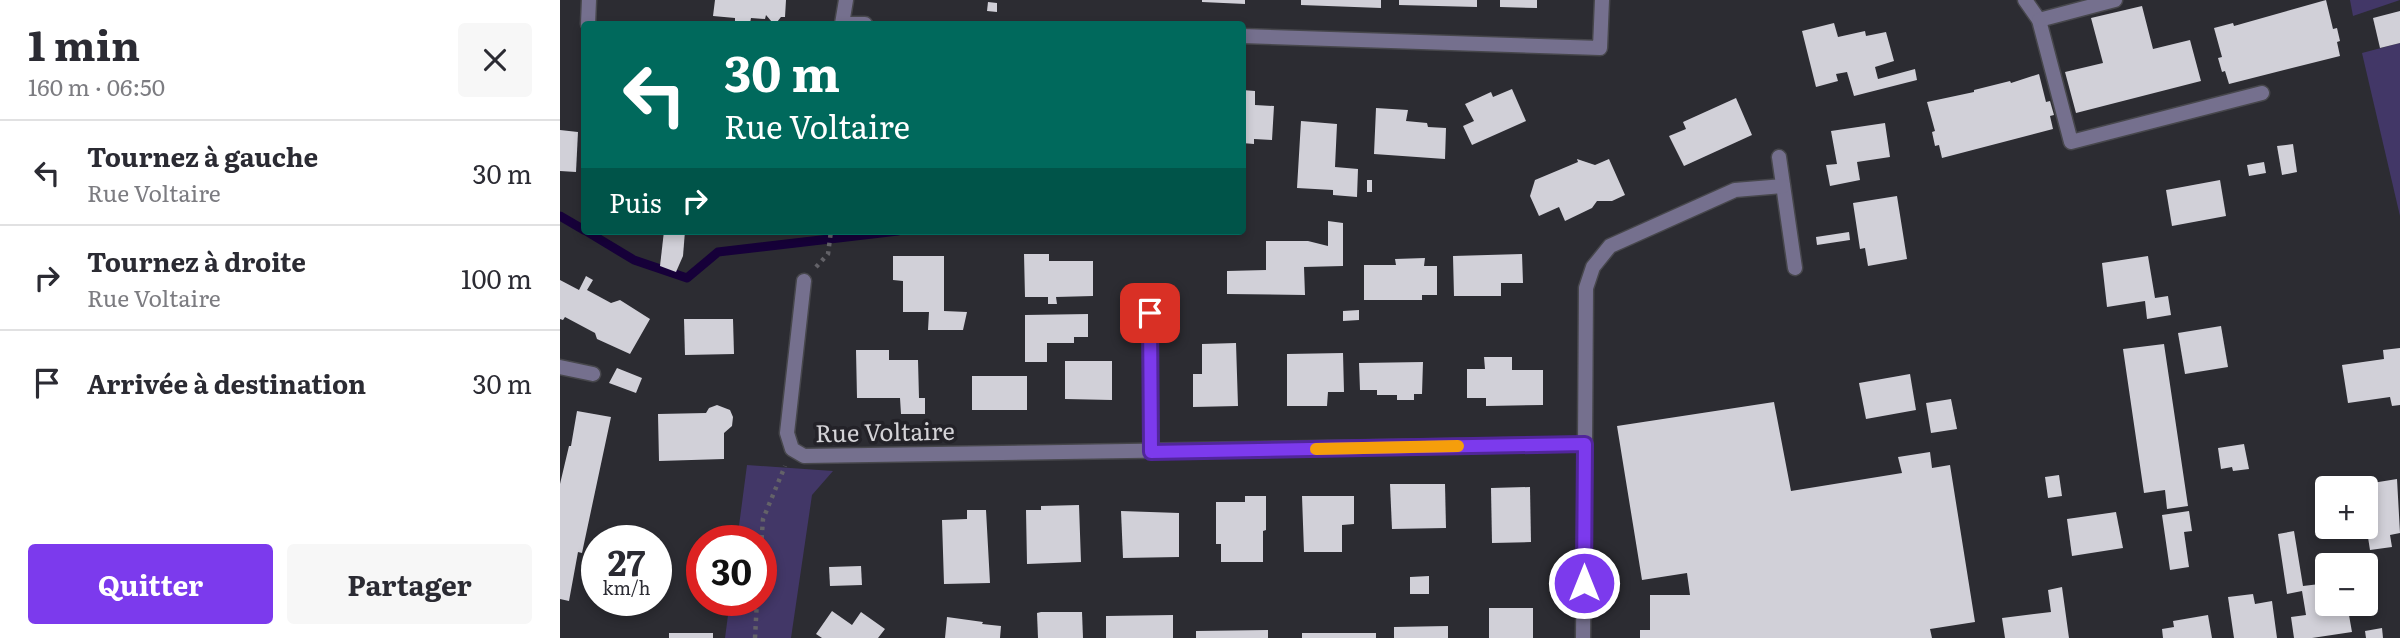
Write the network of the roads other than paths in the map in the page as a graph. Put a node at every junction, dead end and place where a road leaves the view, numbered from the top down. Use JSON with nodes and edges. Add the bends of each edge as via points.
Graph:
{"nodes":[{"id":1,"x":589,"y":0,"type":"edge"},
{"id":2,"x":846,"y":0,"type":"edge"},
{"id":3,"x":1602,"y":0,"type":"edge"},
{"id":4,"x":2025,"y":0,"type":"edge"},
{"id":5,"x":2115,"y":0,"type":"edge"},
{"id":6,"x":2039,"y":20,"type":"junction"},
{"id":7,"x":588,"y":21,"type":"edge"},
{"id":8,"x":842,"y":21,"type":"edge"},
{"id":9,"x":1246,"y":37,"type":"edge"},
{"id":10,"x":2262,"y":93,"type":"dead end"},
{"id":11,"x":1779,"y":157,"type":"dead end"},
{"id":12,"x":1783,"y":186,"type":"junction"},
{"id":13,"x":1796,"y":268,"type":"dead end"},
{"id":14,"x":804,"y":281,"type":"dead end"},
{"id":15,"x":1150,"y":313,"type":"dead end"},
{"id":16,"x":560,"y":367,"type":"edge"},
{"id":17,"x":593,"y":374,"type":"dead end"},
{"id":18,"x":1585,"y":444,"type":"junction"},
{"id":19,"x":1151,"y":452,"type":"junction"},
{"id":20,"x":1583,"y":638,"type":"edge"}],
"edges":[{"from":1,"to":7,"type":"street"},
{"from":2,"to":8,"type":"street"},
{"from":3,"to":9,"type":"street","via":[[1600,48]]},
{"from":4,"to":6,"type":"street"},
{"from":5,"to":6,"type":"street"},
{"from":6,"to":10,"type":"street","via":[[2071,142]]},
{"from":11,"to":12,"type":"street"},
{"from":12,"to":13,"type":"street"},
{"from":12,"to":18,"type":"street","via":[[1735,190],[1610,246],[1593,267],[1586,288]]},
{"from":14,"to":19,"type":"street","name":"Rue Voltaire","via":[[787,433],[792,449],[804,456]]},
{"from":15,"to":19,"type":"street"},
{"from":16,"to":17,"type":"street"},
{"from":18,"to":19,"type":"street","name":"Rue Voltaire"},
{"from":18,"to":20,"type":"street"}]}
